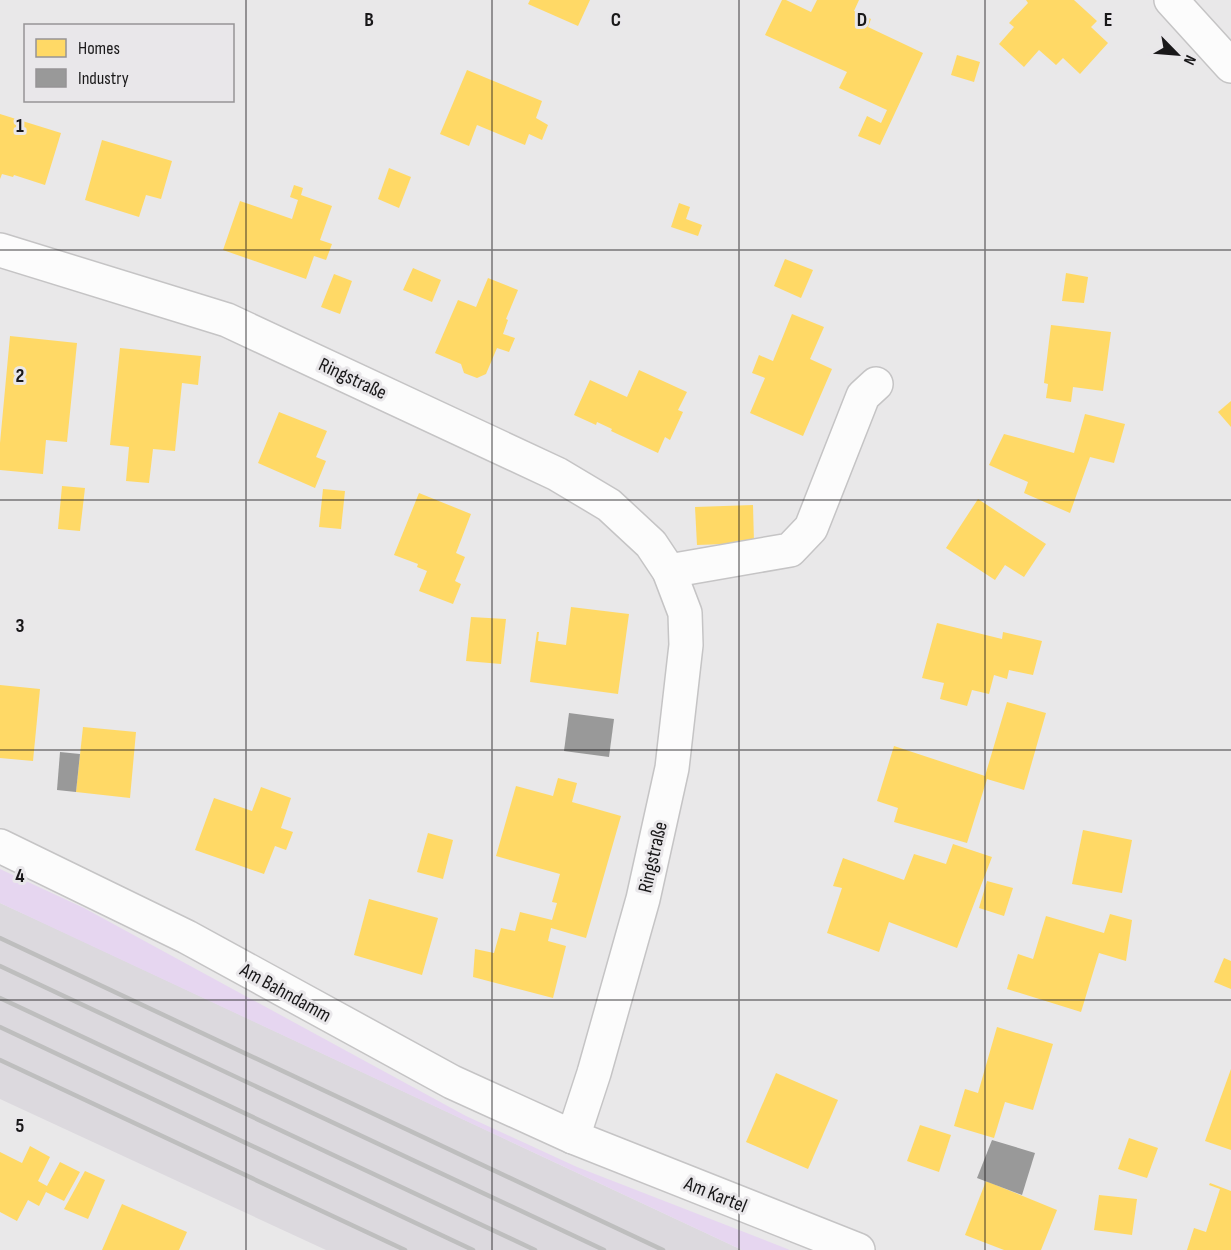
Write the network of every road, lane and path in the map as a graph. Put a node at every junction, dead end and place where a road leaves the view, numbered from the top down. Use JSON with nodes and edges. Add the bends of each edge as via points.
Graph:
{"nodes":[{"id":1,"x":1171,"y":0,"type":"edge"},
{"id":2,"x":1231,"y":66,"type":"edge"},
{"id":3,"x":0,"y":250,"type":"edge"},
{"id":4,"x":876,"y":384,"type":"dead end"},
{"id":5,"x":669,"y":571,"type":"junction"},
{"id":6,"x":0,"y":846,"type":"edge"},
{"id":7,"x":573,"y":1137,"type":"junction"},
{"id":8,"x":858,"y":1250,"type":"edge"}],
"edges":[{"from":1,"to":2,"type":"street"},
{"from":3,"to":5,"type":"street","name":"Ringstraße","via":[[227,320],[546,469],[609,505],[651,544]]},
{"from":4,"to":5,"type":"street","via":[[863,396],[811,528],[790,550]]},
{"from":5,"to":7,"type":"street","name":"Ringstraße","via":[[685,613],[672,768],[643,899]]},
{"from":6,"to":7,"type":"street","name":"Am Bahndamm","via":[[187,937],[452,1082]]},
{"from":7,"to":8,"type":"street","name":"Am Kartel"}]}
